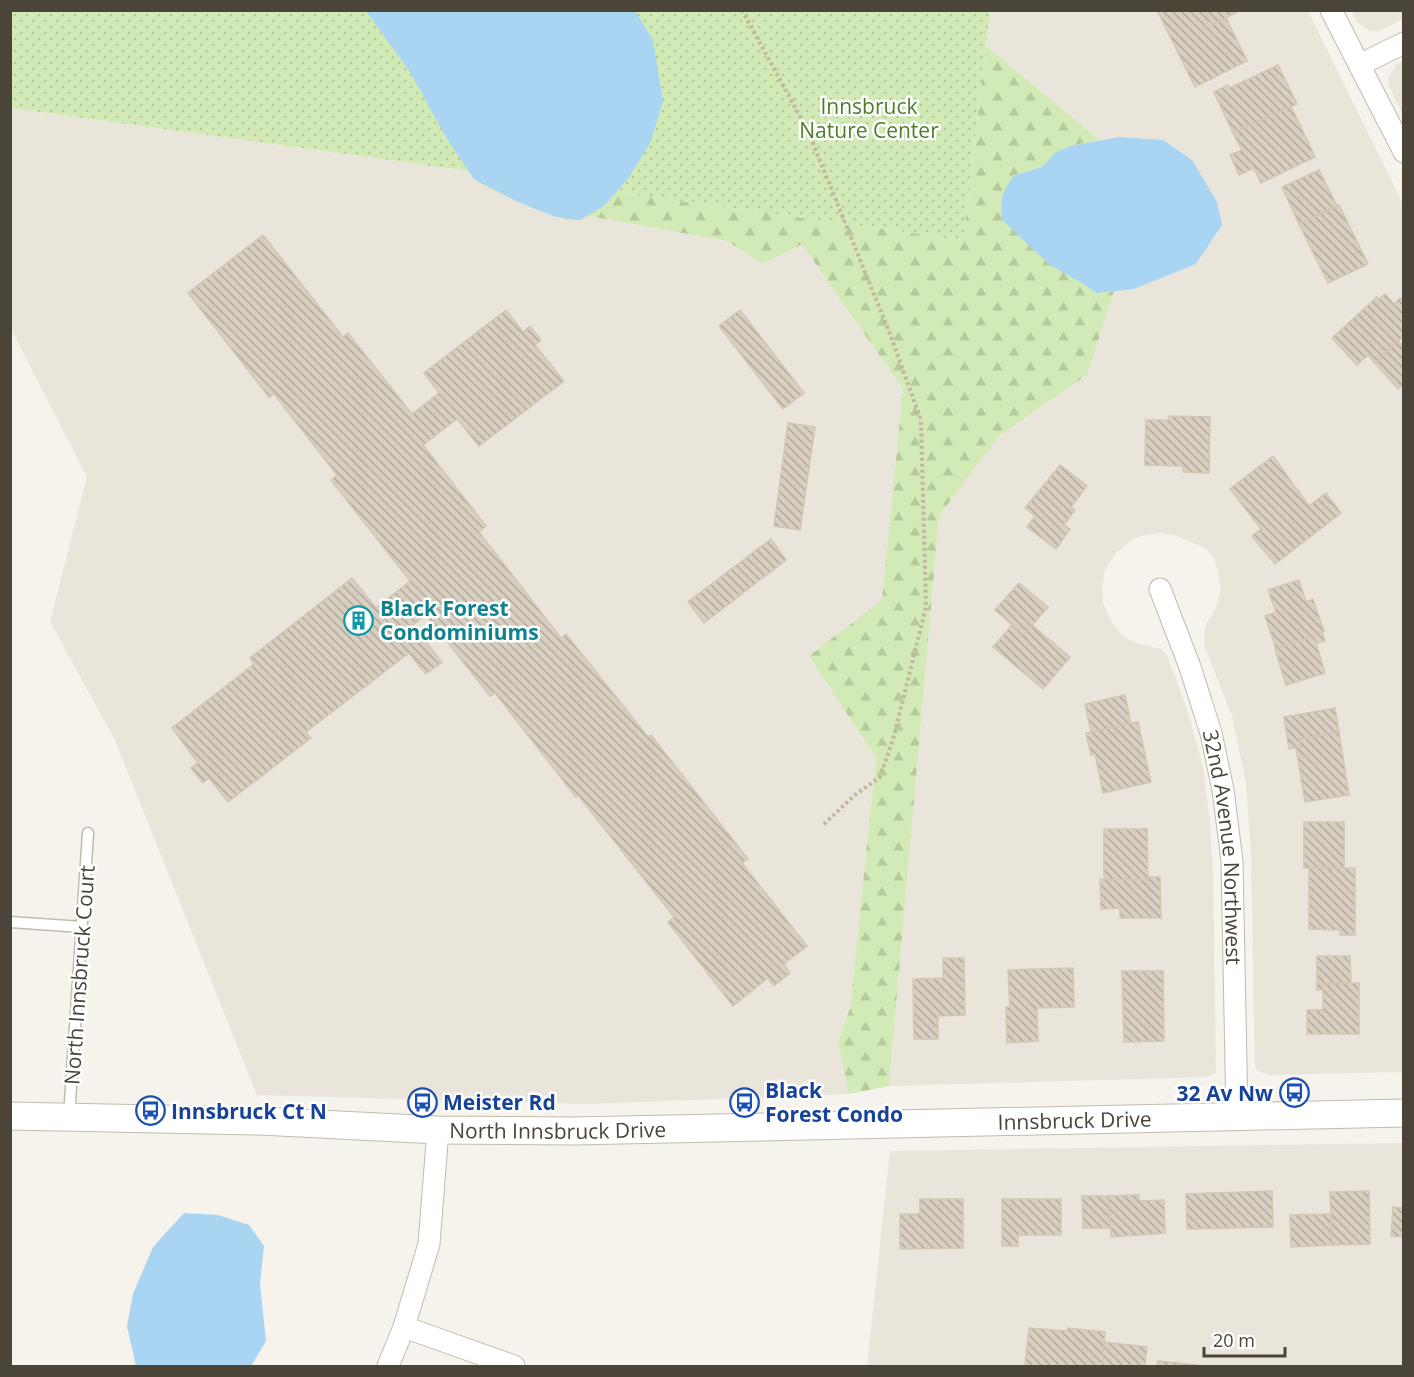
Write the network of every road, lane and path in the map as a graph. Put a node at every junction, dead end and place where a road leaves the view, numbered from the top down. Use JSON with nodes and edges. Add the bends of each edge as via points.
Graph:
{"nodes":[{"id":1,"x":742,"y":10,"type":"edge"},
{"id":2,"x":1331,"y":10,"type":"edge"},
{"id":3,"x":1404,"y":43,"type":"edge"},
{"id":4,"x":1359,"y":65,"type":"junction"},
{"id":5,"x":1404,"y":152,"type":"edge"},
{"id":6,"x":1160,"y":589,"type":"dead end"},
{"id":7,"x":822,"y":826,"type":"dead end"},
{"id":8,"x":88,"y":833,"type":"dead end"},
{"id":9,"x":10,"y":922,"type":"edge"},
{"id":10,"x":82,"y":927,"type":"junction"},
{"id":11,"x":1404,"y":1113,"type":"edge"},
{"id":12,"x":10,"y":1116,"type":"edge"},
{"id":13,"x":1237,"y":1116,"type":"junction"},
{"id":14,"x":69,"y":1117,"type":"junction"},
{"id":15,"x":888,"y":1124,"type":"joint"},
{"id":16,"x":438,"y":1130,"type":"junction"},
{"id":17,"x":404,"y":1327,"type":"junction"},
{"id":18,"x":388,"y":1366,"type":"edge"},
{"id":19,"x":514,"y":1366,"type":"edge"}],
"edges":[{"from":1,"to":7,"type":"path","via":[[808,132],[921,420],[926,607],[880,777]]},
{"from":2,"to":4,"type":"street"},
{"from":3,"to":4,"type":"street"},
{"from":4,"to":5,"type":"street"},
{"from":6,"to":13,"type":"street","name":"32nd Avenue Northwest","via":[[1194,678],[1223,790],[1232,861]]},
{"from":8,"to":10,"type":"lane","name":"North Innsbruck Court"},
{"from":9,"to":10,"type":"lane"},
{"from":10,"to":14,"type":"lane","name":"North Innsbruck Court"},
{"from":11,"to":13,"type":"street","name":"Innsbruck Drive"},
{"from":12,"to":14,"type":"street","name":"North Innsbruck Drive"},
{"from":13,"to":15,"type":"street","name":"Innsbruck Drive"},
{"from":14,"to":16,"type":"street","name":"North Innsbruck Drive"},
{"from":15,"to":16,"type":"street","name":"North Innsbruck Drive"},
{"from":16,"to":17,"type":"street","via":[[429,1244]]},
{"from":17,"to":18,"type":"street"},
{"from":17,"to":19,"type":"street"}]}
